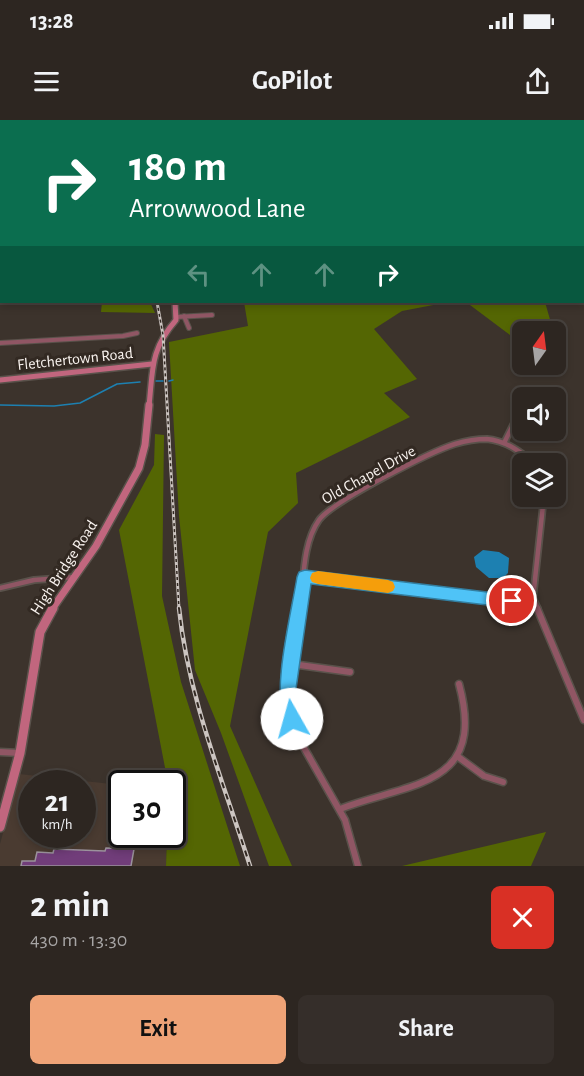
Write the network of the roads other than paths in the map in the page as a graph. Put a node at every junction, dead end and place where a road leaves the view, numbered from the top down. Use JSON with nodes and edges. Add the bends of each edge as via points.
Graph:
{"nodes":[{"id":1,"x":174,"y":303,"type":"edge"},
{"id":2,"x":212,"y":315,"type":"dead end"},
{"id":3,"x":184,"y":316,"type":"junction"},
{"id":4,"x":177,"y":317,"type":"junction"},
{"id":5,"x":189,"y":328,"type":"dead end"},
{"id":6,"x":137,"y":333,"type":"dead end"},
{"id":7,"x":0,"y":343,"type":"edge"},
{"id":8,"x":152,"y":364,"type":"junction"},
{"id":9,"x":0,"y":380,"type":"edge"},
{"id":10,"x":512,"y":427,"type":"edge"},
{"id":11,"x":504,"y":443,"type":"junction"},
{"id":12,"x":523,"y":453,"type":"edge"},
{"id":13,"x":543,"y":507,"type":"edge"},
{"id":14,"x":75,"y":577,"type":"junction"},
{"id":15,"x":305,"y":577,"type":"junction"},
{"id":16,"x":0,"y":588,"type":"edge"},
{"id":17,"x":535,"y":604,"type":"junction"},
{"id":18,"x":292,"y":664,"type":"junction"},
{"id":19,"x":350,"y":672,"type":"dead end"},
{"id":20,"x":459,"y":684,"type":"dead end"},
{"id":21,"x":584,"y":720,"type":"edge"},
{"id":22,"x":0,"y":752,"type":"edge"},
{"id":23,"x":20,"y":753,"type":"junction"},
{"id":24,"x":457,"y":756,"type":"junction"},
{"id":25,"x":502,"y":782,"type":"dead end"},
{"id":26,"x":340,"y":809,"type":"junction"},
{"id":27,"x":0,"y":827,"type":"edge"},
{"id":28,"x":358,"y":866,"type":"edge"}],
"edges":[{"from":1,"to":4,"type":"street"},
{"from":2,"to":3,"type":"street"},
{"from":3,"to":4,"type":"street"},
{"from":3,"to":5,"type":"street"},
{"from":4,"to":8,"type":"street","name":"High Bridge Road","via":[[158,344]]},
{"from":6,"to":7,"type":"street"},
{"from":8,"to":9,"type":"street","name":"Fletchertown Road"},
{"from":8,"to":14,"type":"street","name":"High Bridge Road","via":[[141,461],[115,514]]},
{"from":10,"to":11,"type":"street"},
{"from":11,"to":12,"type":"street","name":"Old Chapel Drive"},
{"from":11,"to":15,"type":"street","name":"Old Chapel Drive","via":[[479,439],[456,442],[334,505],[312,532]]},
{"from":13,"to":17,"type":"street","via":[[533,590]]},
{"from":14,"to":16,"type":"street"},
{"from":14,"to":23,"type":"street","name":"High Bridge Road","via":[[40,632]]},
{"from":15,"to":17,"type":"street"},
{"from":15,"to":18,"type":"street","name":"Old Chapel Drive"},
{"from":17,"to":21,"type":"street"},
{"from":18,"to":19,"type":"street"},
{"from":18,"to":26,"type":"street","name":"Old Chapel Drive","via":[[288,689],[292,719],[305,750]]},
{"from":20,"to":24,"type":"street","via":[[466,717]]},
{"from":22,"to":23,"type":"street"},
{"from":23,"to":27,"type":"street","name":"High Bridge Road"},
{"from":24,"to":25,"type":"street","via":[[484,776]]},
{"from":24,"to":26,"type":"street","via":[[430,780]]},
{"from":26,"to":28,"type":"street","name":"Old Chapel Drive"}]}
